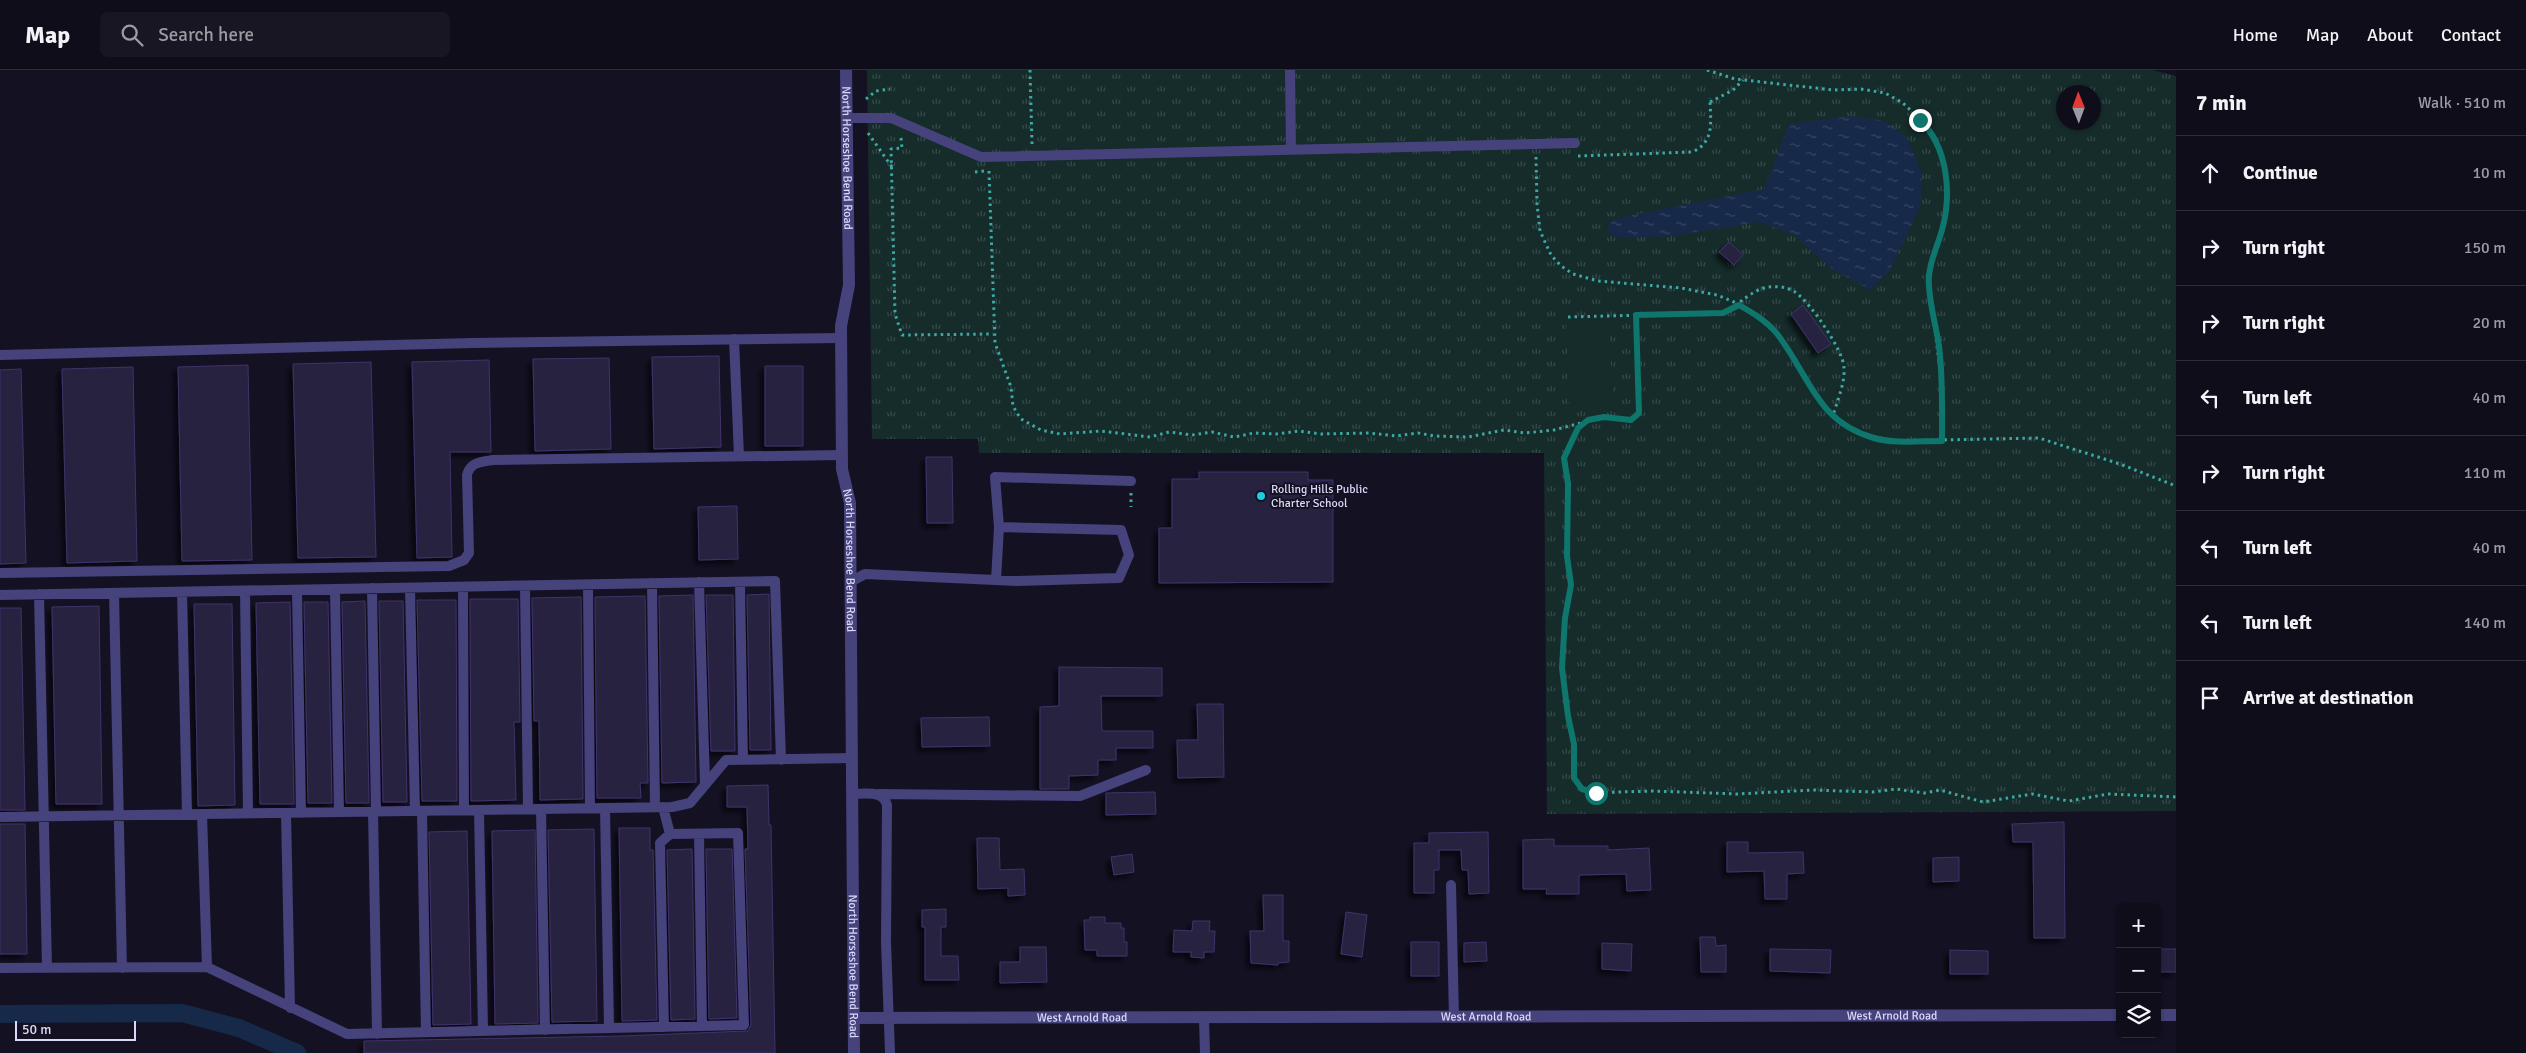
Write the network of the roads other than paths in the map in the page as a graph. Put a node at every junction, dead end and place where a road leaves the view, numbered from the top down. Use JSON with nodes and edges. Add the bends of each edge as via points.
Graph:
{"nodes":[{"id":1,"x":846,"y":70,"type":"edge"},
{"id":2,"x":1290,"y":70,"type":"edge"},
{"id":3,"x":846,"y":118,"type":"junction"},
{"id":4,"x":1575,"y":143,"type":"dead end"},
{"id":5,"x":1291,"y":150,"type":"junction"},
{"id":6,"x":841,"y":338,"type":"junction"},
{"id":7,"x":734,"y":340,"type":"junction"},
{"id":8,"x":0,"y":355,"type":"edge"},
{"id":9,"x":842,"y":455,"type":"junction"},
{"id":10,"x":739,"y":456,"type":"junction"},
{"id":11,"x":1130,"y":481,"type":"dead end"},
{"id":12,"x":999,"y":527,"type":"junction"},
{"id":13,"x":0,"y":573,"type":"edge"},
{"id":14,"x":996,"y":580,"type":"junction"},
{"id":15,"x":699,"y":582,"type":"junction"},
{"id":16,"x":740,"y":582,"type":"junction"},
{"id":17,"x":850,"y":582,"type":"junction"},
{"id":18,"x":652,"y":583,"type":"junction"},
{"id":19,"x":588,"y":585,"type":"junction"},
{"id":20,"x":525,"y":586,"type":"junction"},
{"id":21,"x":463,"y":587,"type":"junction"},
{"id":22,"x":372,"y":588,"type":"junction"},
{"id":23,"x":410,"y":588,"type":"junction"},
{"id":24,"x":335,"y":589,"type":"junction"},
{"id":25,"x":297,"y":590,"type":"junction"},
{"id":26,"x":245,"y":591,"type":"junction"},
{"id":27,"x":182,"y":592,"type":"junction"},
{"id":28,"x":114,"y":593,"type":"junction"},
{"id":29,"x":39,"y":594,"type":"junction"},
{"id":30,"x":0,"y":595,"type":"edge"},
{"id":31,"x":852,"y":758,"type":"junction"},
{"id":32,"x":743,"y":760,"type":"junction"},
{"id":33,"x":781,"y":760,"type":"junction"},
{"id":34,"x":1146,"y":770,"type":"dead end"},
{"id":35,"x":705,"y":783,"type":"junction"},
{"id":36,"x":852,"y":794,"type":"junction"},
{"id":37,"x":879,"y":794,"type":"junction"},
{"id":38,"x":659,"y":807,"type":"junction"},
{"id":39,"x":590,"y":808,"type":"junction"},
{"id":40,"x":605,"y":808,"type":"junction"},
{"id":41,"x":528,"y":809,"type":"junction"},
{"id":42,"x":541,"y":809,"type":"junction"},
{"id":43,"x":464,"y":810,"type":"junction"},
{"id":44,"x":479,"y":810,"type":"junction"},
{"id":45,"x":374,"y":811,"type":"junction"},
{"id":46,"x":419,"y":811,"type":"junction"},
{"id":47,"x":339,"y":812,"type":"junction"},
{"id":48,"x":248,"y":813,"type":"junction"},
{"id":49,"x":286,"y":813,"type":"junction"},
{"id":50,"x":301,"y":813,"type":"junction"},
{"id":51,"x":187,"y":814,"type":"junction"},
{"id":52,"x":202,"y":814,"type":"junction"},
{"id":53,"x":118,"y":815,"type":"junction"},
{"id":54,"x":0,"y":817,"type":"edge"},
{"id":55,"x":42,"y":817,"type":"junction"},
{"id":56,"x":670,"y":834,"type":"junction"},
{"id":57,"x":699,"y":834,"type":"junction"},
{"id":58,"x":1451,"y":885,"type":"dead end"},
{"id":59,"x":207,"y":967,"type":"junction"},
{"id":60,"x":0,"y":968,"type":"edge"},
{"id":61,"x":46,"y":968,"type":"junction"},
{"id":62,"x":122,"y":968,"type":"junction"},
{"id":63,"x":290,"y":1008,"type":"junction"},
{"id":64,"x":2116,"y":1015,"type":"edge"},
{"id":65,"x":2161,"y":1015,"type":"edge"},
{"id":66,"x":2176,"y":1015,"type":"edge"},
{"id":67,"x":854,"y":1018,"type":"junction"},
{"id":68,"x":1454,"y":1018,"type":"junction"},
{"id":69,"x":890,"y":1019,"type":"junction"},
{"id":70,"x":1204,"y":1019,"type":"junction"},
{"id":71,"x":702,"y":1026,"type":"junction"},
{"id":72,"x":664,"y":1027,"type":"junction"},
{"id":73,"x":609,"y":1028,"type":"junction"},
{"id":74,"x":545,"y":1030,"type":"junction"},
{"id":75,"x":483,"y":1031,"type":"junction"},
{"id":76,"x":426,"y":1032,"type":"junction"},
{"id":77,"x":377,"y":1034,"type":"junction"},
{"id":78,"x":854,"y":1053,"type":"edge"},
{"id":79,"x":890,"y":1053,"type":"edge"},
{"id":80,"x":1205,"y":1053,"type":"edge"}],
"edges":[{"from":1,"to":3,"type":"street","name":"North Horseshoe Bend Road"},
{"from":2,"to":5,"type":"lane"},
{"from":3,"to":5,"type":"lane","via":[[891,118],[982,157]]},
{"from":3,"to":6,"type":"street","name":"North Horseshoe Bend Road","via":[[849,285]]},
{"from":4,"to":5,"type":"lane"},
{"from":6,"to":7,"type":"lane"},
{"from":6,"to":9,"type":"street","name":"North Horseshoe Bend Road"},
{"from":7,"to":8,"type":"lane"},
{"from":7,"to":10,"type":"lane"},
{"from":9,"to":10,"type":"lane"},
{"from":9,"to":17,"type":"street","name":"North Horseshoe Bend Road","via":[[850,503]]},
{"from":10,"to":13,"type":"lane","via":[[476,462],[468,468],[467,475],[469,553],[464,560],[449,566]]},
{"from":11,"to":12,"type":"lane","via":[[995,477]]},
{"from":12,"to":14,"type":"lane"},
{"from":12,"to":14,"type":"lane","via":[[1121,530],[1129,555],[1119,578]]},
{"from":14,"to":17,"type":"lane","via":[[865,574]]},
{"from":15,"to":16,"type":"lane"},
{"from":15,"to":18,"type":"lane"},
{"from":15,"to":35,"type":"lane"},
{"from":16,"to":32,"type":"lane"},
{"from":16,"to":33,"type":"lane","via":[[775,581]]},
{"from":17,"to":31,"type":"street","name":"North Horseshoe Bend Road"},
{"from":18,"to":19,"type":"lane"},
{"from":18,"to":38,"type":"lane"},
{"from":19,"to":20,"type":"lane"},
{"from":19,"to":39,"type":"lane"},
{"from":20,"to":21,"type":"lane"},
{"from":20,"to":41,"type":"lane"},
{"from":21,"to":23,"type":"lane"},
{"from":21,"to":43,"type":"lane"},
{"from":22,"to":23,"type":"lane"},
{"from":22,"to":24,"type":"lane"},
{"from":22,"to":45,"type":"lane"},
{"from":23,"to":46,"type":"lane"},
{"from":24,"to":25,"type":"lane"},
{"from":24,"to":47,"type":"lane"},
{"from":25,"to":26,"type":"lane"},
{"from":25,"to":50,"type":"lane"},
{"from":26,"to":27,"type":"lane"},
{"from":26,"to":48,"type":"lane"},
{"from":27,"to":28,"type":"lane"},
{"from":27,"to":51,"type":"lane"},
{"from":28,"to":29,"type":"lane"},
{"from":28,"to":53,"type":"lane"},
{"from":29,"to":30,"type":"lane"},
{"from":29,"to":55,"type":"lane"},
{"from":31,"to":33,"type":"lane"},
{"from":31,"to":36,"type":"street","name":"North Horseshoe Bend Road"},
{"from":32,"to":33,"type":"lane"},
{"from":32,"to":35,"type":"lane","via":[[726,760]]},
{"from":34,"to":37,"type":"lane","via":[[1080,796]]},
{"from":35,"to":38,"type":"lane","via":[[690,803]]},
{"from":36,"to":37,"type":"lane"},
{"from":36,"to":67,"type":"street","name":"North Horseshoe Bend Road"},
{"from":37,"to":69,"type":"lane","via":[[888,805],[886,942]]},
{"from":38,"to":40,"type":"lane"},
{"from":38,"to":56,"type":"lane"},
{"from":39,"to":40,"type":"lane"},
{"from":39,"to":42,"type":"lane"},
{"from":40,"to":73,"type":"lane"},
{"from":41,"to":42,"type":"lane"},
{"from":41,"to":44,"type":"lane"},
{"from":42,"to":74,"type":"lane"},
{"from":43,"to":44,"type":"lane"},
{"from":43,"to":46,"type":"lane"},
{"from":44,"to":75,"type":"lane"},
{"from":45,"to":46,"type":"lane"},
{"from":45,"to":47,"type":"lane"},
{"from":45,"to":77,"type":"lane"},
{"from":46,"to":76,"type":"lane"},
{"from":47,"to":50,"type":"lane"},
{"from":48,"to":49,"type":"lane"},
{"from":48,"to":52,"type":"lane"},
{"from":49,"to":50,"type":"lane"},
{"from":49,"to":63,"type":"lane"},
{"from":51,"to":52,"type":"lane"},
{"from":51,"to":53,"type":"lane"},
{"from":52,"to":59,"type":"lane"},
{"from":53,"to":55,"type":"lane"},
{"from":53,"to":62,"type":"lane"},
{"from":54,"to":55,"type":"lane"},
{"from":55,"to":61,"type":"lane"},
{"from":56,"to":57,"type":"lane"},
{"from":56,"to":72,"type":"lane","via":[[660,843]]},
{"from":57,"to":71,"type":"lane"},
{"from":57,"to":71,"type":"lane","via":[[738,833],[744,1025]]},
{"from":58,"to":68,"type":"lane"},
{"from":59,"to":62,"type":"lane"},
{"from":59,"to":63,"type":"lane"},
{"from":60,"to":61,"type":"lane"},
{"from":61,"to":62,"type":"lane"},
{"from":63,"to":77,"type":"lane","via":[[347,1034]]},
{"from":64,"to":68,"type":"street","name":"West Arnold Road"},
{"from":65,"to":66,"type":"street"},
{"from":67,"to":69,"type":"street","name":"West Arnold Road"},
{"from":67,"to":78,"type":"street","name":"North Horseshoe Bend Road"},
{"from":68,"to":70,"type":"street","name":"West Arnold Road"},
{"from":69,"to":70,"type":"street","name":"West Arnold Road"},
{"from":69,"to":79,"type":"lane"},
{"from":70,"to":80,"type":"lane"},
{"from":71,"to":72,"type":"lane"},
{"from":72,"to":73,"type":"lane"},
{"from":73,"to":74,"type":"lane"},
{"from":74,"to":75,"type":"lane"},
{"from":75,"to":76,"type":"lane"},
{"from":76,"to":77,"type":"lane"}]}
